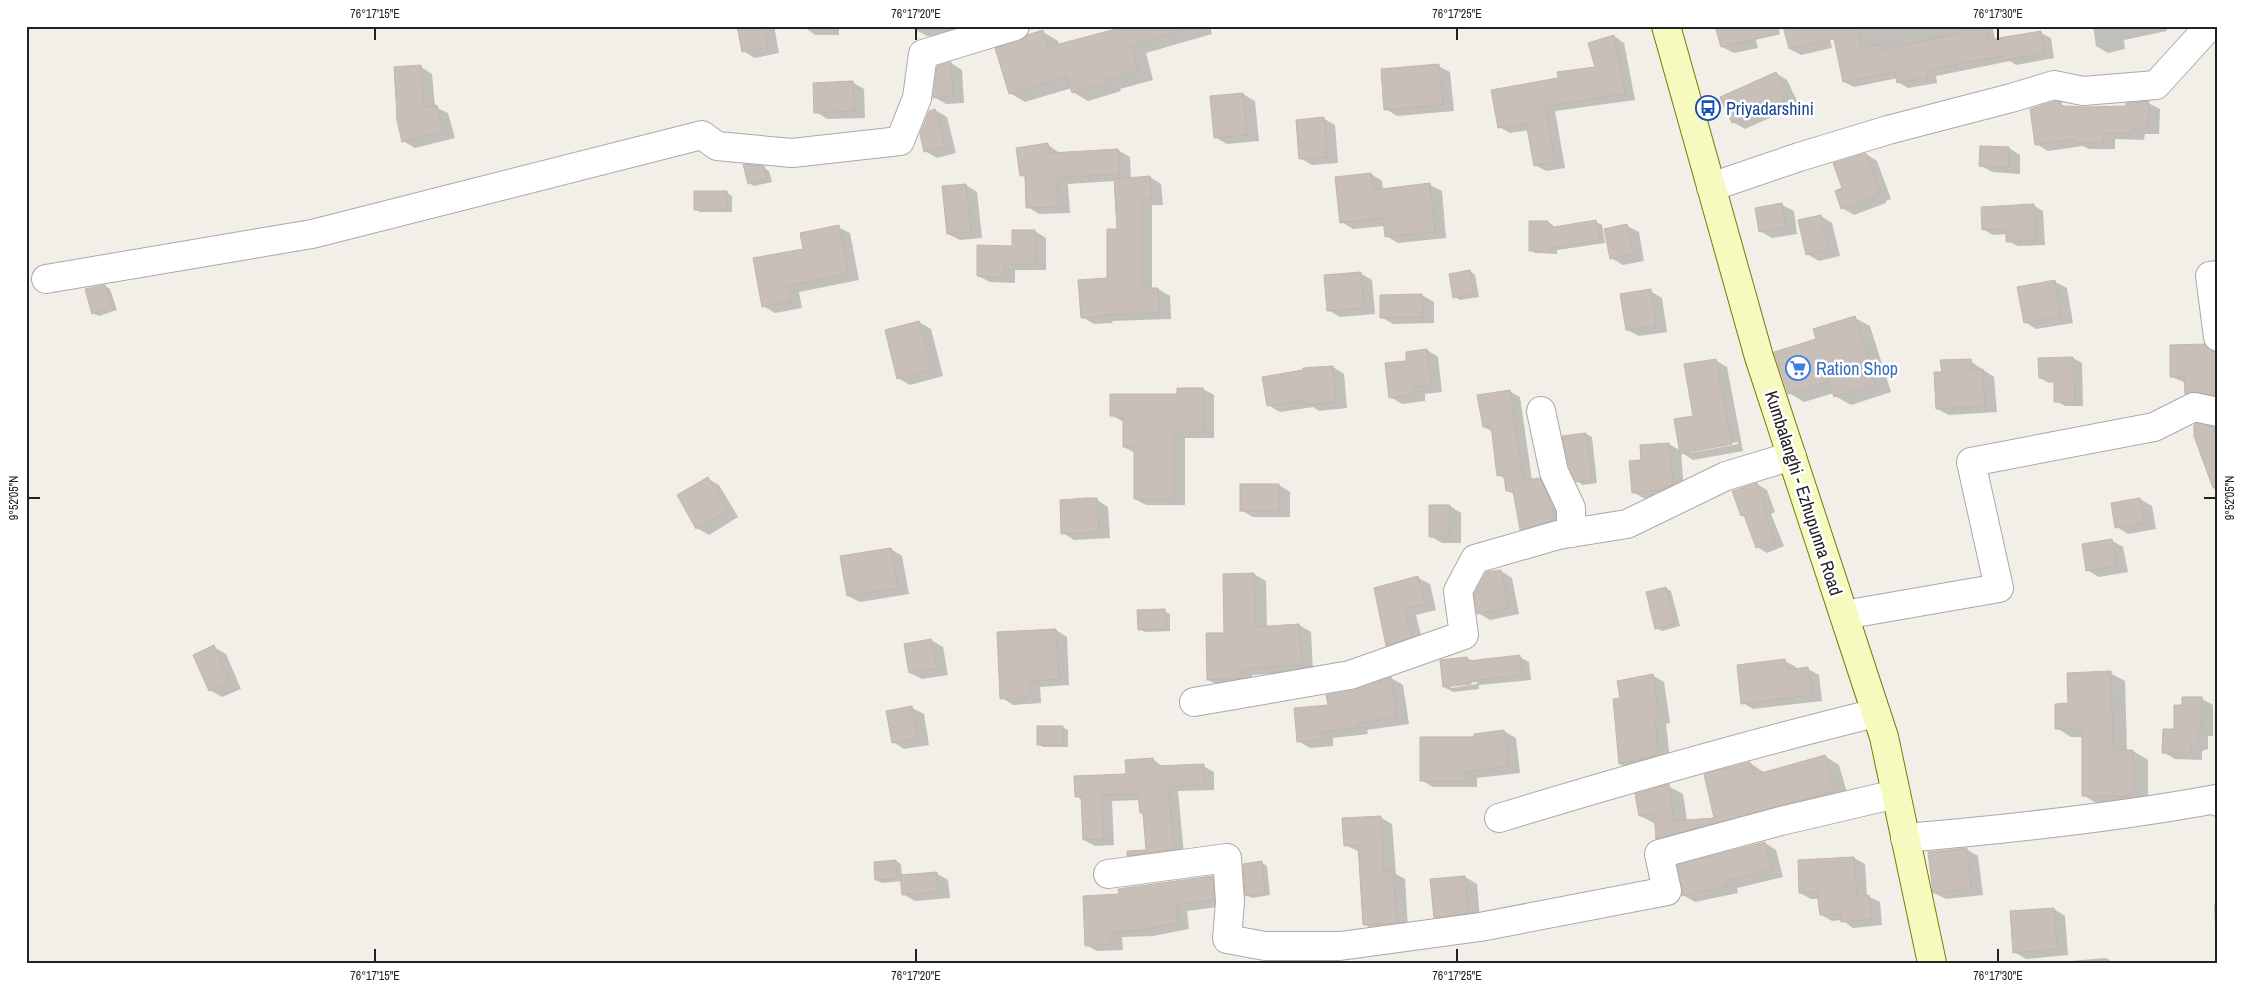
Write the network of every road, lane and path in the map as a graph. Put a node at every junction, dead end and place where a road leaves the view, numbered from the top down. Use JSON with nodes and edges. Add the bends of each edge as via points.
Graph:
{"nodes":[{"id":1,"x":1015,"y":26,"type":"edge"},
{"id":2,"x":1666,"y":26,"type":"edge"},
{"id":3,"x":2214,"y":26,"type":"edge"},
{"id":4,"x":1711,"y":187,"type":"junction"},
{"id":5,"x":2218,"y":275,"type":"edge"},
{"id":6,"x":46,"y":279,"type":"dead end"},
{"id":7,"x":2218,"y":337,"type":"edge"},
{"id":8,"x":1541,"y":411,"type":"dead end"},
{"id":9,"x":2218,"y":412,"type":"edge"},
{"id":10,"x":1792,"y":456,"type":"junction"},
{"id":11,"x":1571,"y":533,"type":"junction"},
{"id":12,"x":1844,"y":615,"type":"junction"},
{"id":13,"x":1194,"y":702,"type":"dead end"},
{"id":14,"x":1876,"y":713,"type":"junction"},
{"id":15,"x":1896,"y":794,"type":"junction"},
{"id":16,"x":2218,"y":802,"type":"edge"},
{"id":17,"x":1500,"y":818,"type":"dead end"},
{"id":18,"x":1906,"y":838,"type":"junction"},
{"id":19,"x":1108,"y":874,"type":"dead end"},
{"id":20,"x":1932,"y":963,"type":"edge"}],
"edges":[{"from":1,"to":6,"type":"street","via":[[923,54],[916,98],[900,141],[792,153],[717,146],[702,135],[312,234]]},
{"from":2,"to":4,"type":"main road","name":"Kumbalanghi - Ezhupunna Road"},
{"from":3,"to":4,"type":"street","via":[[2205,31],[2156,85],[2083,91],[2054,85],[1888,130]]},
{"from":4,"to":10,"type":"main road","name":"Kumbalanghi - Ezhupunna Road","via":[[1759,357]]},
{"from":5,"to":7,"type":"street","via":[[2210,276]]},
{"from":8,"to":11,"type":"street","via":[[1554,472],[1571,508]]},
{"from":9,"to":12,"type":"street","via":[[2194,407],[2154,427],[1970,462],[1999,588]]},
{"from":10,"to":11,"type":"street","via":[[1726,476],[1627,524]]},
{"from":10,"to":12,"type":"main road","name":"Kumbalanghi - Ezhupunna Road"},
{"from":11,"to":13,"type":"street","via":[[1475,559],[1458,591],[1464,635],[1350,675]]},
{"from":12,"to":14,"type":"main road","name":"Kumbalanghi - Ezhupunna Road"},
{"from":14,"to":15,"type":"main road","name":"Kumbalanghi - Ezhupunna Road"},
{"from":14,"to":17,"type":"street","via":[[1774,737]]},
{"from":15,"to":18,"type":"main road","name":"Kumbalanghi - Ezhupunna Road"},
{"from":15,"to":19,"type":"street","via":[[1659,854],[1667,891],[1480,927],[1340,946],[1265,946],[1227,938],[1230,902],[1227,858]]},
{"from":16,"to":18,"type":"street","via":[[2216,799],[2166,808]]},
{"from":18,"to":20,"type":"main road","name":"Kumbalanghi - Ezhupunna Road"}]}
